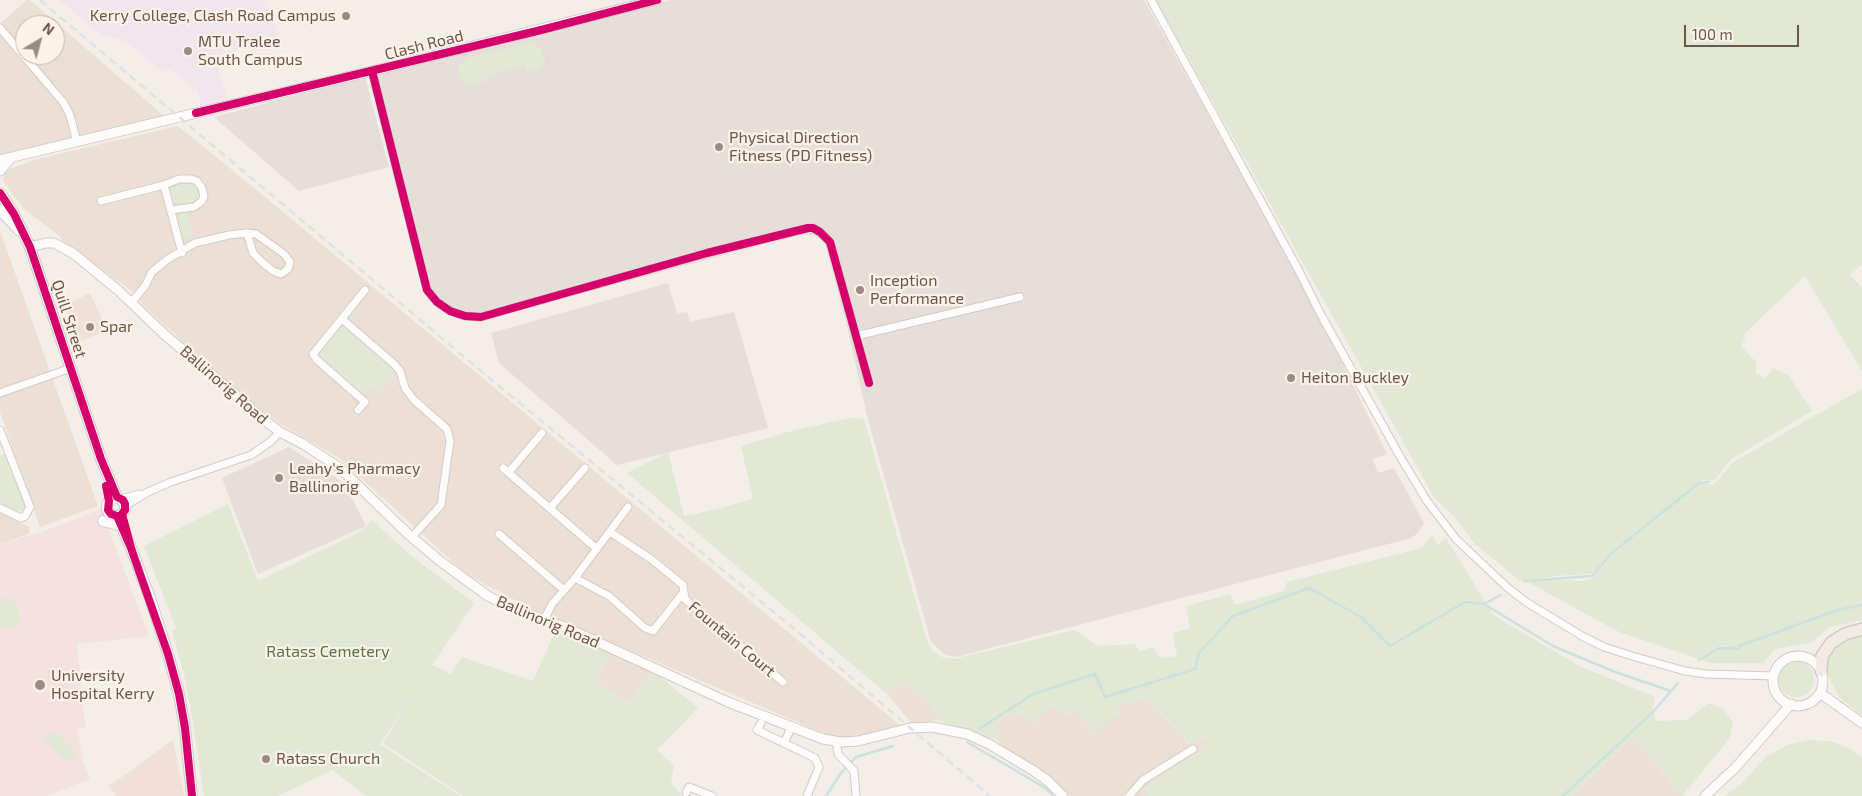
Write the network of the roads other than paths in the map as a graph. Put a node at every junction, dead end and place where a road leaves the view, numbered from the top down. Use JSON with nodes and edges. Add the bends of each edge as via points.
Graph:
{"nodes":[{"id":1,"x":657,"y":0,"type":"edge"},
{"id":2,"x":1151,"y":0,"type":"edge"},
{"id":3,"x":0,"y":28,"type":"edge"},
{"id":4,"x":372,"y":71,"type":"junction"},
{"id":5,"x":77,"y":142,"type":"junction"},
{"id":6,"x":12,"y":158,"type":"junction"},
{"id":7,"x":0,"y":160,"type":"edge"},
{"id":8,"x":0,"y":171,"type":"edge"},
{"id":9,"x":164,"y":185,"type":"junction"},
{"id":10,"x":0,"y":193,"type":"edge"},
{"id":11,"x":101,"y":201,"type":"dead end"},
{"id":12,"x":0,"y":210,"type":"edge"},
{"id":13,"x":171,"y":210,"type":"junction"},
{"id":14,"x":247,"y":233,"type":"junction"},
{"id":15,"x":24,"y":236,"type":"junction"},
{"id":16,"x":30,"y":247,"type":"junction"},
{"id":17,"x":182,"y":253,"type":"junction"},
{"id":18,"x":365,"y":290,"type":"dead end"},
{"id":19,"x":1020,"y":297,"type":"dead end"},
{"id":20,"x":131,"y":303,"type":"junction"},
{"id":21,"x":342,"y":319,"type":"junction"},
{"id":22,"x":856,"y":336,"type":"junction"},
{"id":23,"x":71,"y":368,"type":"junction"},
{"id":24,"x":869,"y":383,"type":"dead end"},
{"id":25,"x":0,"y":393,"type":"edge"},
{"id":26,"x":358,"y":410,"type":"dead end"},
{"id":27,"x":0,"y":430,"type":"edge"},
{"id":28,"x":280,"y":432,"type":"junction"},
{"id":29,"x":542,"y":433,"type":"dead end"},
{"id":30,"x":4,"y":443,"type":"junction"},
{"id":31,"x":0,"y":452,"type":"edge"},
{"id":32,"x":585,"y":468,"type":"dead end"},
{"id":33,"x":628,"y":507,"type":"dead end"},
{"id":34,"x":0,"y":508,"type":"edge"},
{"id":35,"x":119,"y":508,"type":"junction"},
{"id":36,"x":550,"y":508,"type":"junction"},
{"id":37,"x":104,"y":521,"type":"dead end"},
{"id":38,"x":610,"y":532,"type":"junction"},
{"id":39,"x":499,"y":534,"type":"dead end"},
{"id":40,"x":412,"y":537,"type":"junction"},
{"id":41,"x":597,"y":549,"type":"junction"},
{"id":42,"x":575,"y":578,"type":"junction"},
{"id":43,"x":564,"y":590,"type":"junction"},
{"id":44,"x":683,"y":593,"type":"junction"},
{"id":45,"x":544,"y":620,"type":"junction"},
{"id":46,"x":1862,"y":629,"type":"edge"},
{"id":47,"x":1821,"y":671,"type":"junction"},
{"id":48,"x":1774,"y":676,"type":"junction"},
{"id":49,"x":783,"y":682,"type":"dead end"},
{"id":50,"x":1820,"y":693,"type":"junction"},
{"id":51,"x":1791,"y":704,"type":"junction"},
{"id":52,"x":761,"y":723,"type":"dead end"},
{"id":53,"x":1862,"y":723,"type":"edge"},
{"id":54,"x":792,"y":726,"type":"junction"},
{"id":55,"x":836,"y":741,"type":"junction"},
{"id":56,"x":784,"y":744,"type":"junction"},
{"id":57,"x":1193,"y":749,"type":"dead end"},
{"id":58,"x":686,"y":793,"type":"dead end"},
{"id":59,"x":192,"y":796,"type":"edge"},
{"id":60,"x":712,"y":796,"type":"edge"},
{"id":61,"x":807,"y":796,"type":"edge"},
{"id":62,"x":856,"y":796,"type":"edge"},
{"id":63,"x":1063,"y":796,"type":"edge"},
{"id":64,"x":1129,"y":796,"type":"edge"},
{"id":65,"x":1705,"y":796,"type":"edge"}],
"edges":[{"from":1,"to":4,"type":"street","name":"Clash Road"},
{"from":2,"to":48,"type":"street","via":[[1402,460],[1456,539],[1526,602],[1604,647],[1685,671]]},
{"from":3,"to":5,"type":"street","via":[[63,102]]},
{"from":4,"to":5,"type":"street","name":"Clash Road"},
{"from":4,"to":22,"type":"street","via":[[427,290],[450,311],[481,317],[707,253],[813,228],[830,242]]},
{"from":5,"to":6,"type":"street","name":"Clash Road"},
{"from":6,"to":7,"type":"street","name":"Clash Road"},
{"from":6,"to":8,"type":"street"},
{"from":9,"to":11,"type":"street"},
{"from":9,"to":13,"type":"street"},
{"from":9,"to":13,"type":"street","via":[[179,179],[191,179],[202,188],[204,197],[194,207]]},
{"from":10,"to":15,"type":"main road","name":"Quill Street"},
{"from":12,"to":15,"type":"main road","name":"Quill Street"},
{"from":13,"to":17,"type":"street"},
{"from":14,"to":14,"type":"street","via":[[256,234],[284,254],[290,262],[288,269],[281,274],[262,262],[253,253]]},
{"from":14,"to":17,"type":"street","via":[[195,243]]},
{"from":15,"to":16,"type":"main road","name":"Quill Street"},
{"from":16,"to":20,"type":"street","name":"Ballinorig Road","via":[[54,243],[62,247]]},
{"from":16,"to":23,"type":"main road","name":"Quill Street"},
{"from":17,"to":20,"type":"street","via":[[152,272]]},
{"from":18,"to":21,"type":"street"},
{"from":19,"to":22,"type":"street"},
{"from":20,"to":28,"type":"street","name":"Ballinorig Road"},
{"from":21,"to":26,"type":"street","via":[[314,354],[365,402]]},
{"from":21,"to":40,"type":"street","via":[[400,371],[405,388],[447,429],[450,441],[441,505]]},
{"from":22,"to":24,"type":"street"},
{"from":23,"to":25,"type":"street"},
{"from":23,"to":35,"type":"main road","name":"Quill Street"},
{"from":27,"to":30,"type":"street"},
{"from":28,"to":35,"type":"street","via":[[251,455],[193,474]]},
{"from":28,"to":40,"type":"street","name":"Ballinorig Road","via":[[340,468]]},
{"from":29,"to":36,"type":"street","via":[[506,470]]},
{"from":30,"to":31,"type":"street"},
{"from":30,"to":34,"type":"street","via":[[30,507],[21,518]]},
{"from":32,"to":36,"type":"street"},
{"from":33,"to":38,"type":"street"},
{"from":35,"to":37,"type":"main road"},
{"from":35,"to":59,"type":"main road","name":"Quill Street","via":[[179,694]]},
{"from":36,"to":41,"type":"street"},
{"from":38,"to":41,"type":"street"},
{"from":38,"to":44,"type":"street","name":"Fountain Court","via":[[683,585]]},
{"from":39,"to":43,"type":"street"},
{"from":40,"to":45,"type":"street","name":"Ballinorig Road","via":[[483,593]]},
{"from":41,"to":42,"type":"street"},
{"from":42,"to":43,"type":"street"},
{"from":42,"to":44,"type":"street","name":"Fountain Court","via":[[610,596],[653,632]]},
{"from":43,"to":45,"type":"street"},
{"from":44,"to":49,"type":"street","name":"Fountain Court","via":[[685,599]]},
{"from":45,"to":54,"type":"street","name":"Ballinorig Road","via":[[728,702]]},
{"from":46,"to":47,"type":"main road","via":[[1831,644],[1822,656]]},
{"from":47,"to":48,"type":"street","via":[[1811,659],[1795,656],[1781,662]]},
{"from":47,"to":50,"type":"street"},
{"from":48,"to":51,"type":"street","via":[[1775,690]]},
{"from":50,"to":51,"type":"street","via":[[1810,702],[1797,706]]},
{"from":50,"to":53,"type":"street"},
{"from":51,"to":65,"type":"street","via":[[1736,767]]},
{"from":52,"to":56,"type":"street","via":[[757,730]]},
{"from":54,"to":55,"type":"street","name":"Ballinorig Road","via":[[822,739]]},
{"from":54,"to":56,"type":"street"},
{"from":55,"to":62,"type":"street","via":[[838,754],[854,771]]},
{"from":55,"to":63,"type":"street","name":"Ballinorig Road","via":[[858,741],[910,728],[962,732],[984,741],[1034,771]]},
{"from":56,"to":61,"type":"street","via":[[815,758],[819,767]]},
{"from":57,"to":64,"type":"street","via":[[1142,780]]},
{"from":58,"to":60,"type":"street","via":[[690,787]]}]}
